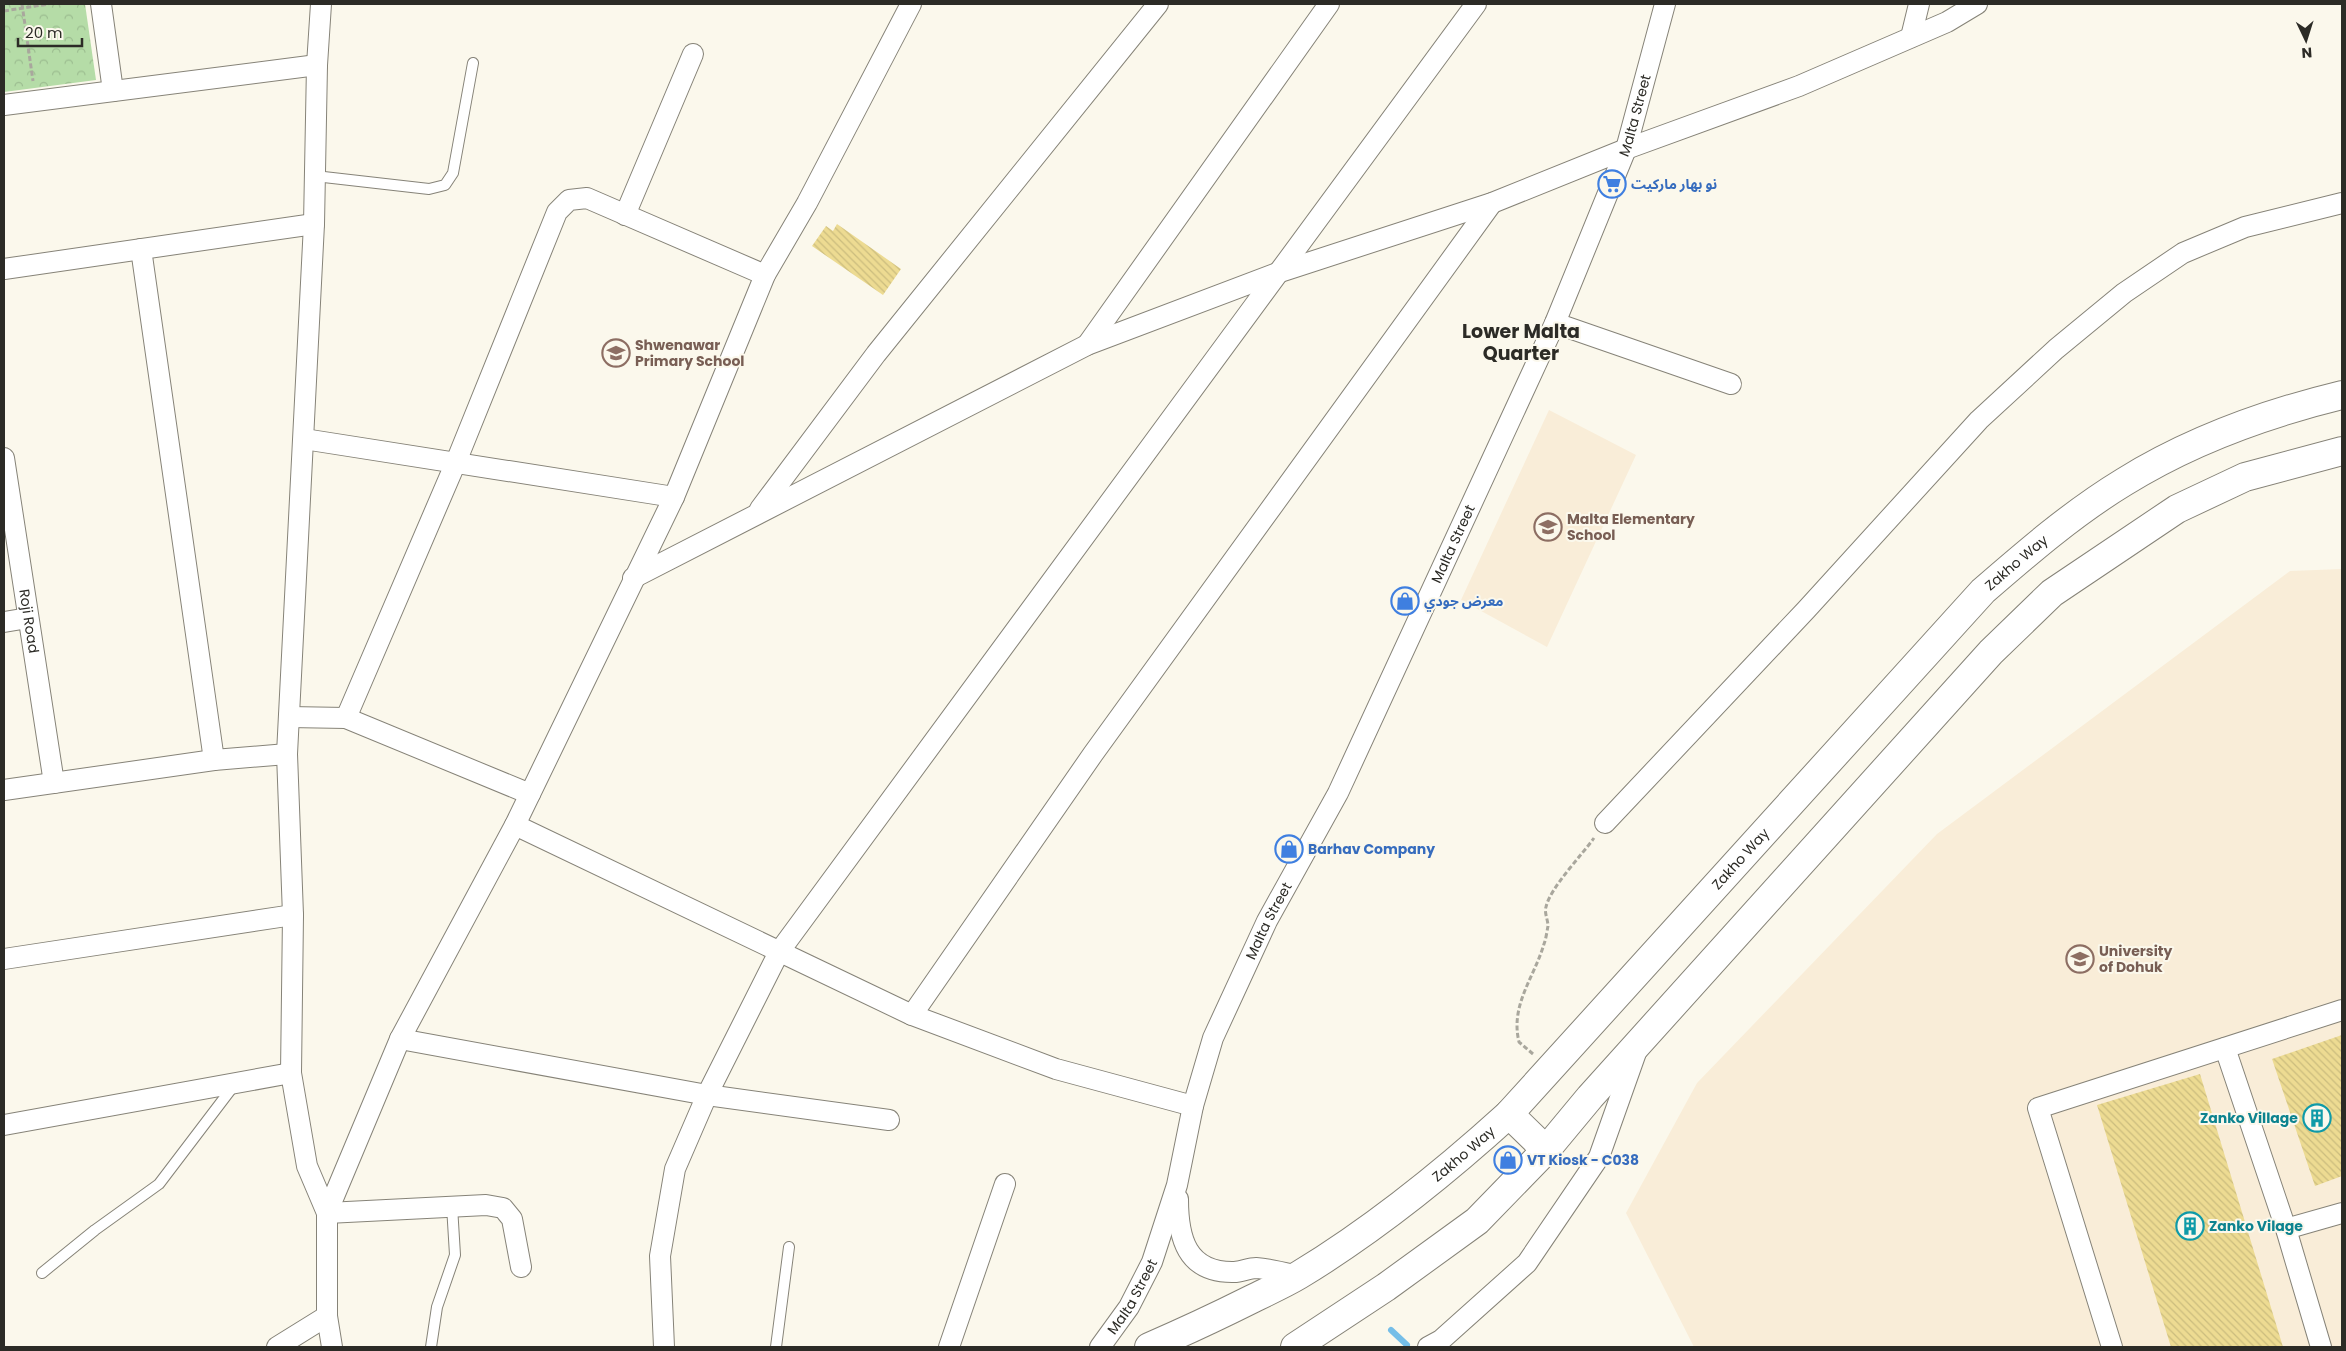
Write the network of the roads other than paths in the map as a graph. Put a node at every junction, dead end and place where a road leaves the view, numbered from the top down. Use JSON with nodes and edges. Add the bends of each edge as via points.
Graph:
{"nodes":[{"id":1,"x":101,"y":4,"type":"edge"},
{"id":2,"x":321,"y":4,"type":"edge"},
{"id":3,"x":911,"y":4,"type":"edge"},
{"id":4,"x":1158,"y":4,"type":"edge"},
{"id":5,"x":1329,"y":4,"type":"edge"},
{"id":6,"x":1476,"y":4,"type":"edge"},
{"id":7,"x":1665,"y":4,"type":"edge"},
{"id":8,"x":1919,"y":4,"type":"edge"},
{"id":9,"x":1977,"y":4,"type":"edge"},
{"id":10,"x":1911,"y":37,"type":"junction"},
{"id":11,"x":693,"y":54,"type":"dead end"},
{"id":12,"x":473,"y":63,"type":"dead end"},
{"id":13,"x":317,"y":65,"type":"junction"},
{"id":14,"x":113,"y":91,"type":"junction"},
{"id":15,"x":4,"y":105,"type":"edge"},
{"id":16,"x":1626,"y":149,"type":"junction"},
{"id":17,"x":315,"y":176,"type":"junction"},
{"id":18,"x":1492,"y":203,"type":"junction"},
{"id":19,"x":2342,"y":203,"type":"edge"},
{"id":20,"x":625,"y":215,"type":"junction"},
{"id":21,"x":314,"y":224,"type":"junction"},
{"id":22,"x":142,"y":248,"type":"junction"},
{"id":23,"x":4,"y":269,"type":"edge"},
{"id":24,"x":1280,"y":272,"type":"junction"},
{"id":25,"x":765,"y":275,"type":"junction"},
{"id":26,"x":1555,"y":323,"type":"junction"},
{"id":27,"x":1087,"y":345,"type":"junction"},
{"id":28,"x":1731,"y":384,"type":"dead end"},
{"id":29,"x":2342,"y":395,"type":"edge"},
{"id":30,"x":304,"y":439,"type":"junction"},
{"id":31,"x":2342,"y":451,"type":"edge"},
{"id":32,"x":456,"y":462,"type":"junction"},
{"id":33,"x":4,"y":465,"type":"edge"},
{"id":34,"x":674,"y":497,"type":"junction"},
{"id":35,"x":758,"y":513,"type":"junction"},
{"id":36,"x":633,"y":578,"type":"junction"},
{"id":37,"x":28,"y":618,"type":"junction"},
{"id":38,"x":4,"y":622,"type":"edge"},
{"id":39,"x":288,"y":717,"type":"junction"},
{"id":40,"x":346,"y":718,"type":"junction"},
{"id":41,"x":287,"y":754,"type":"junction"},
{"id":42,"x":214,"y":760,"type":"junction"},
{"id":43,"x":54,"y":783,"type":"junction"},
{"id":44,"x":4,"y":790,"type":"edge"},
{"id":45,"x":530,"y":794,"type":"junction"},
{"id":46,"x":1605,"y":823,"type":"road end"},
{"id":47,"x":515,"y":825,"type":"junction"},
{"id":48,"x":293,"y":915,"type":"junction"},
{"id":49,"x":779,"y":952,"type":"junction"},
{"id":50,"x":4,"y":959,"type":"edge"},
{"id":51,"x":2342,"y":1010,"type":"edge"},
{"id":52,"x":912,"y":1015,"type":"junction"},
{"id":53,"x":400,"y":1039,"type":"junction"},
{"id":54,"x":1640,"y":1041,"type":"junction"},
{"id":55,"x":2225,"y":1048,"type":"junction"},
{"id":56,"x":291,"y":1073,"type":"junction"},
{"id":57,"x":236,"y":1083,"type":"junction"},
{"id":58,"x":707,"y":1095,"type":"junction"},
{"id":59,"x":1193,"y":1106,"type":"junction"},
{"id":60,"x":1509,"y":1114,"type":"junction"},
{"id":61,"x":888,"y":1120,"type":"dead end"},
{"id":62,"x":4,"y":1125,"type":"edge"},
{"id":63,"x":1546,"y":1150,"type":"junction"},
{"id":64,"x":1005,"y":1184,"type":"dead end"},
{"id":65,"x":1177,"y":1185,"type":"junction"},
{"id":66,"x":452,"y":1206,"type":"junction"},
{"id":67,"x":327,"y":1212,"type":"junction"},
{"id":68,"x":2342,"y":1213,"type":"edge"},
{"id":69,"x":2286,"y":1229,"type":"junction"},
{"id":70,"x":789,"y":1247,"type":"dead end"},
{"id":71,"x":521,"y":1266,"type":"dead end"},
{"id":72,"x":42,"y":1273,"type":"dead end"},
{"id":73,"x":1298,"y":1276,"type":"junction"},
{"id":74,"x":327,"y":1316,"type":"junction"},
{"id":75,"x":277,"y":1347,"type":"edge"},
{"id":76,"x":332,"y":1347,"type":"edge"},
{"id":77,"x":431,"y":1347,"type":"edge"},
{"id":78,"x":664,"y":1347,"type":"edge"},
{"id":79,"x":776,"y":1347,"type":"edge"},
{"id":80,"x":949,"y":1347,"type":"edge"},
{"id":81,"x":1100,"y":1347,"type":"edge"},
{"id":82,"x":1149,"y":1347,"type":"edge"},
{"id":83,"x":1295,"y":1347,"type":"edge"},
{"id":84,"x":1428,"y":1347,"type":"edge"},
{"id":85,"x":2112,"y":1347,"type":"edge"},
{"id":86,"x":2321,"y":1347,"type":"edge"}],
"edges":[{"from":1,"to":14,"type":"street"},
{"from":2,"to":13,"type":"street"},
{"from":3,"to":25,"type":"street","via":[[807,203]]},
{"from":4,"to":35,"type":"street","via":[[876,354]]},
{"from":5,"to":27,"type":"street"},
{"from":6,"to":24,"type":"street"},
{"from":7,"to":16,"type":"street","name":"Malta Street"},
{"from":8,"to":10,"type":"street"},
{"from":9,"to":10,"type":"street","via":[[1947,22]]},
{"from":10,"to":16,"type":"street","via":[[1799,86]]},
{"from":11,"to":20,"type":"street"},
{"from":12,"to":17,"type":"lane","via":[[453,173],[445,185],[429,189]]},
{"from":13,"to":14,"type":"street"},
{"from":13,"to":17,"type":"street"},
{"from":14,"to":15,"type":"street"},
{"from":16,"to":18,"type":"street"},
{"from":16,"to":26,"type":"street","name":"Malta Street"},
{"from":17,"to":21,"type":"street"},
{"from":18,"to":24,"type":"street"},
{"from":18,"to":52,"type":"street","via":[[1099,746]]},
{"from":19,"to":46,"type":"street","via":[[2244,227],[2184,253],[2124,293],[2056,350],[1979,420]]},
{"from":20,"to":25,"type":"street"},
{"from":20,"to":32,"type":"street","via":[[587,198],[569,200],[557,212]]},
{"from":21,"to":22,"type":"street"},
{"from":21,"to":30,"type":"street"},
{"from":22,"to":23,"type":"street"},
{"from":22,"to":42,"type":"street"},
{"from":24,"to":27,"type":"street"},
{"from":24,"to":49,"type":"street"},
{"from":25,"to":34,"type":"street"},
{"from":26,"to":28,"type":"street"},
{"from":26,"to":59,"type":"street","name":"Malta Street","via":[[1338,794],[1267,921],[1213,1038]]},
{"from":27,"to":35,"type":"street"},
{"from":29,"to":60,"type":"highway","name":"Zakho Way","via":[[2262,419],[2192,446],[2124,481],[2044,538],[1983,591]]},
{"from":30,"to":32,"type":"street"},
{"from":30,"to":39,"type":"street"},
{"from":31,"to":54,"type":"highway","via":[[2245,478],[2177,508],[2052,594],[1991,652]]},
{"from":32,"to":34,"type":"street"},
{"from":32,"to":40,"type":"street"},
{"from":33,"to":37,"type":"street","name":"Roji Road"},
{"from":34,"to":36,"type":"street"},
{"from":35,"to":36,"type":"street"},
{"from":36,"to":45,"type":"street"},
{"from":37,"to":38,"type":"street"},
{"from":37,"to":43,"type":"street","name":"Roji Road"},
{"from":39,"to":40,"type":"street"},
{"from":39,"to":41,"type":"street"},
{"from":40,"to":45,"type":"street"},
{"from":41,"to":42,"type":"street"},
{"from":41,"to":48,"type":"street"},
{"from":42,"to":43,"type":"street"},
{"from":43,"to":44,"type":"street"},
{"from":45,"to":47,"type":"street"},
{"from":47,"to":49,"type":"street"},
{"from":47,"to":53,"type":"street"},
{"from":48,"to":50,"type":"street"},
{"from":48,"to":56,"type":"street"},
{"from":49,"to":52,"type":"street"},
{"from":49,"to":58,"type":"street"},
{"from":51,"to":55,"type":"street"},
{"from":52,"to":59,"type":"street","via":[[1056,1069]]},
{"from":53,"to":58,"type":"street"},
{"from":53,"to":67,"type":"street"},
{"from":54,"to":63,"type":"highway"},
{"from":54,"to":84,"type":"street","via":[[1599,1157],[1527,1263],[1441,1340]]},
{"from":55,"to":69,"type":"street"},
{"from":55,"to":85,"type":"street","via":[[2038,1108]]},
{"from":56,"to":57,"type":"street"},
{"from":56,"to":67,"type":"street","via":[[307,1166]]},
{"from":57,"to":62,"type":"street"},
{"from":57,"to":72,"type":"lane","via":[[159,1184]]},
{"from":58,"to":61,"type":"street"},
{"from":58,"to":78,"type":"street","via":[[675,1169],[660,1256]]},
{"from":59,"to":65,"type":"street","name":"Malta Street"},
{"from":60,"to":63,"type":"highway"},
{"from":60,"to":73,"type":"highway","name":"Zakho Way","via":[[1414,1195]]},
{"from":63,"to":83,"type":"highway","via":[[1477,1221],[1386,1288]]},
{"from":64,"to":80,"type":"street"},
{"from":65,"to":73,"type":"street","name":"Malta Street","via":[[1179,1232],[1193,1258],[1215,1271],[1256,1268]]},
{"from":65,"to":81,"type":"street","name":"Malta Street","via":[[1152,1262],[1129,1307]]},
{"from":66,"to":67,"type":"street"},
{"from":66,"to":71,"type":"street","via":[[503,1208],[512,1220]]},
{"from":66,"to":77,"type":"lane","via":[[455,1256],[437,1306]]},
{"from":67,"to":74,"type":"street"},
{"from":68,"to":69,"type":"street"},
{"from":69,"to":86,"type":"street"},
{"from":70,"to":79,"type":"lane"},
{"from":73,"to":82,"type":"highway","name":"Zakho Way"},
{"from":74,"to":75,"type":"street"},
{"from":74,"to":76,"type":"street"}]}
